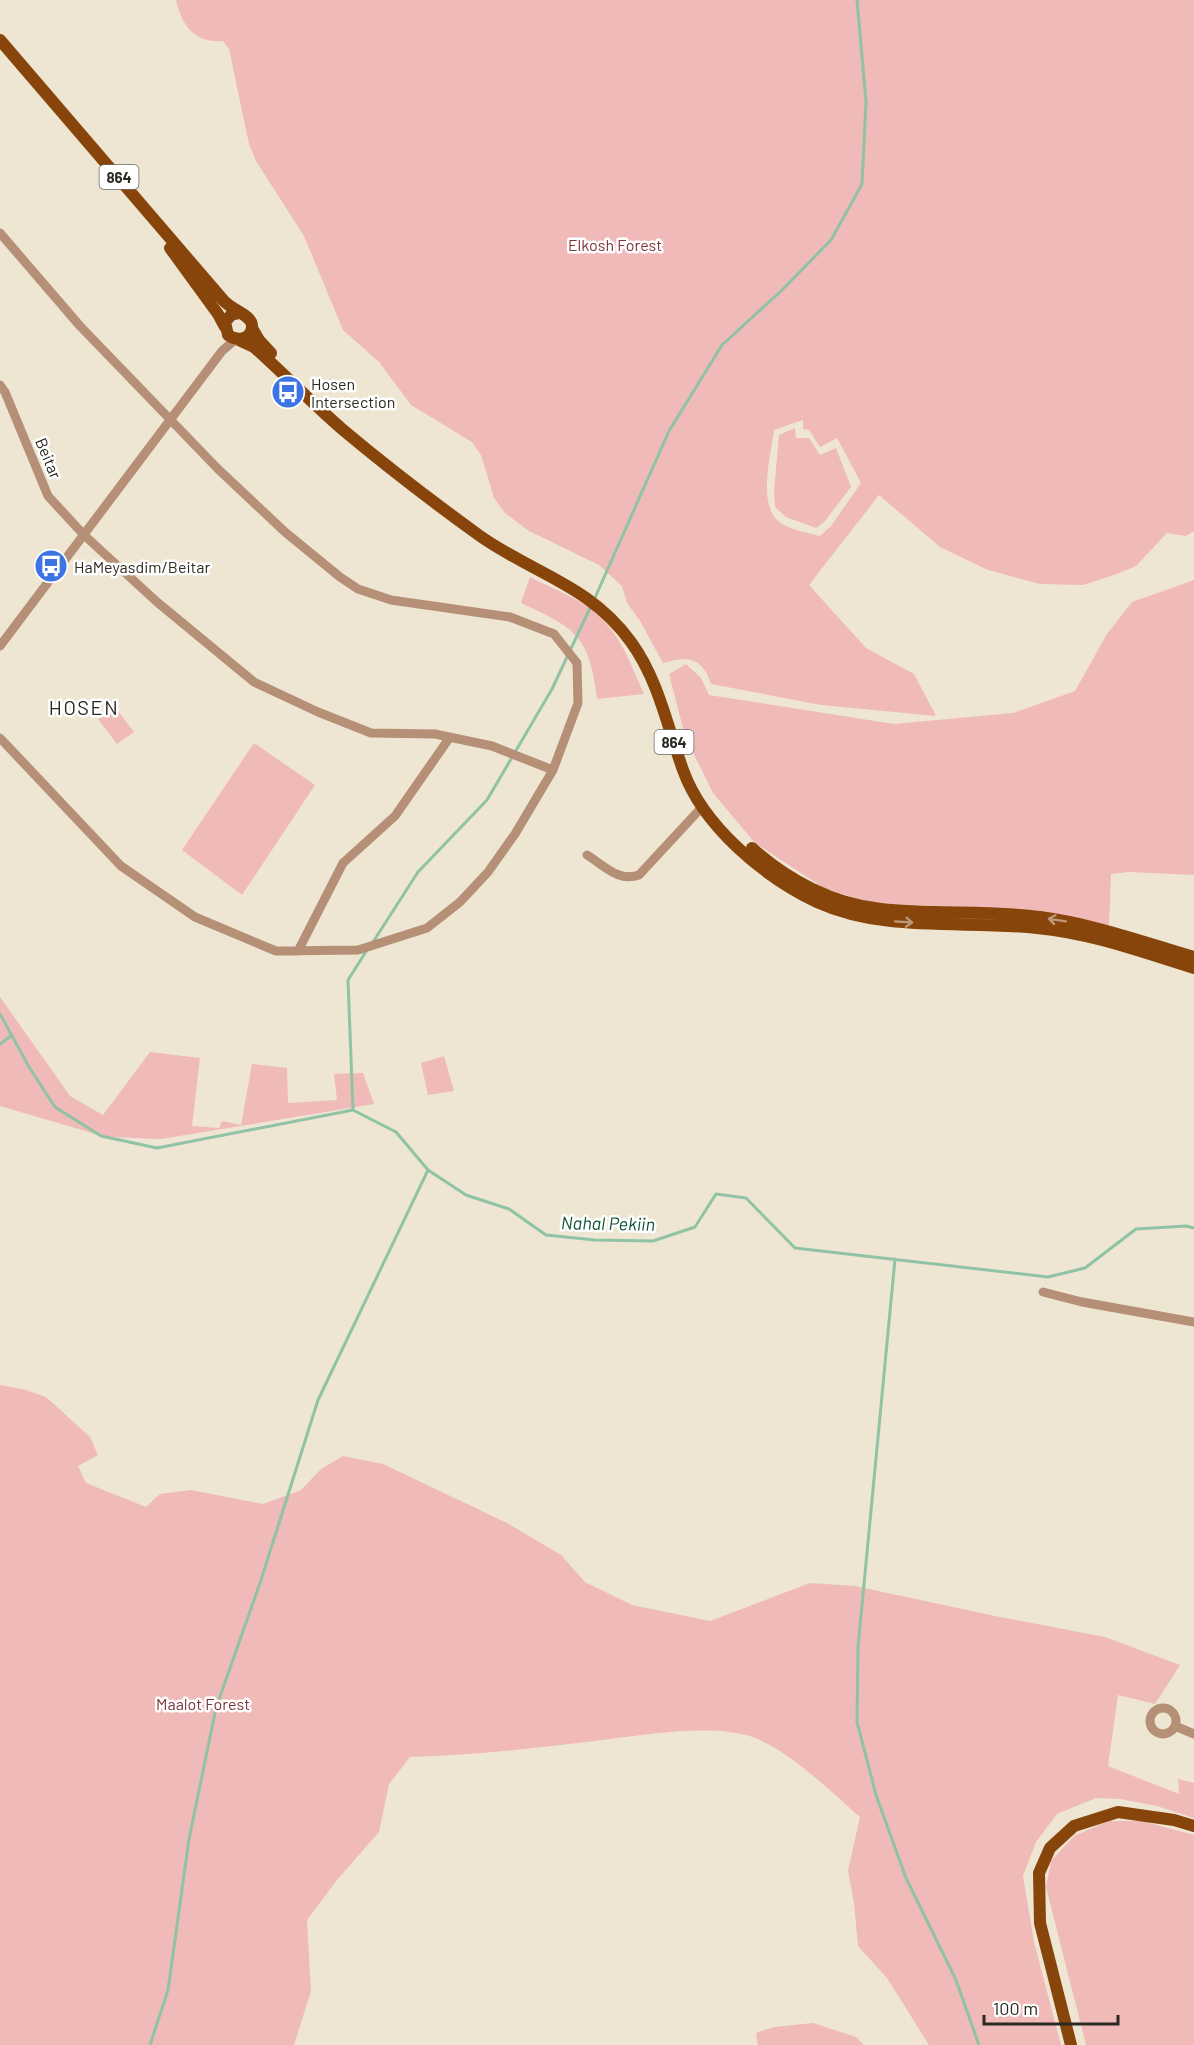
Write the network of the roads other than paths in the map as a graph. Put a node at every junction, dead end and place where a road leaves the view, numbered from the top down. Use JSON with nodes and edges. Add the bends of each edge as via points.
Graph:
{"nodes":[{"id":1,"x":0,"y":40,"type":"edge"},
{"id":2,"x":0,"y":52,"type":"edge"},
{"id":3,"x":0,"y":233,"type":"edge"},
{"id":4,"x":239,"y":313,"type":"junction"},
{"id":5,"x":252,"y":328,"type":"junction"},
{"id":6,"x":231,"y":334,"type":"junction"},
{"id":7,"x":0,"y":385,"type":"edge"},
{"id":8,"x":171,"y":420,"type":"junction"},
{"id":9,"x":84,"y":535,"type":"junction"},
{"id":10,"x":0,"y":646,"type":"edge"},
{"id":11,"x":450,"y":737,"type":"junction"},
{"id":12,"x":0,"y":738,"type":"edge"},
{"id":13,"x":553,"y":770,"type":"junction"},
{"id":14,"x":702,"y":807,"type":"junction"},
{"id":15,"x":587,"y":855,"type":"dead end"},
{"id":16,"x":298,"y":951,"type":"junction"},
{"id":17,"x":1194,"y":957,"type":"edge"},
{"id":18,"x":1194,"y":968,"type":"edge"},
{"id":19,"x":1043,"y":1292,"type":"dead end"},
{"id":20,"x":1194,"y":1322,"type":"edge"},
{"id":21,"x":1175,"y":1726,"type":"dead end"},
{"id":22,"x":1194,"y":1734,"type":"edge"},
{"id":23,"x":1194,"y":1826,"type":"edge"},
{"id":24,"x":1071,"y":2045,"type":"edge"}],
"edges":[{"from":1,"to":4,"type":"main road","number":"864","via":[[224,301]]},
{"from":2,"to":6,"type":"main road","number":"864","via":[[158,232]]},
{"from":3,"to":8,"type":"street","via":[[80,326]]},
{"from":4,"to":5,"type":"main road","via":[[248,316]]},
{"from":4,"to":6,"type":"main road","via":[[227,318]]},
{"from":5,"to":6,"type":"main road","via":[[248,336]]},
{"from":17,"to":5,"type":"main road","number":"864","one_way":true,"via":[[1065,921],[861,905],[825,894],[790,876],[741,838],[707,799],[687,759],[664,684],[635,635],[614,610],[577,581],[490,533],[360,435],[265,348]]},
{"from":6,"to":8,"type":"street"},
{"from":6,"to":14,"type":"main road","number":"864","via":[[254,347],[344,430],[476,533],[573,587],[611,618],[649,670],[684,773]]},
{"from":7,"to":9,"type":"street","name":"Beitar","via":[[48,496]]},
{"from":8,"to":9,"type":"street"},
{"from":8,"to":13,"type":"street","via":[[285,532],[358,589],[392,600],[510,617],[555,634],[577,663],[578,703]]},
{"from":9,"to":10,"type":"street"},
{"from":9,"to":11,"type":"street","name":"Beitar","via":[[254,682],[371,733]]},
{"from":11,"to":13,"type":"street","name":"Beitar","via":[[492,747]]},
{"from":11,"to":16,"type":"street","via":[[395,816],[343,863]]},
{"from":12,"to":16,"type":"street","via":[[121,866],[195,917],[276,951]]},
{"from":13,"to":16,"type":"street","via":[[488,873],[427,928],[358,950]]},
{"from":14,"to":15,"type":"street","via":[[639,875],[622,877]]},
{"from":14,"to":18,"type":"main road","number":"864","one_way":true,"via":[[725,834],[771,874],[815,901],[848,913],[901,922],[1054,930],[1121,945]]},
{"from":19,"to":20,"type":"street"},
{"from":21,"to":22,"type":"street"},
{"from":23,"to":24,"type":"main road","via":[[1118,1812],[1074,1826],[1050,1848],[1039,1873],[1040,1923]]}]}
